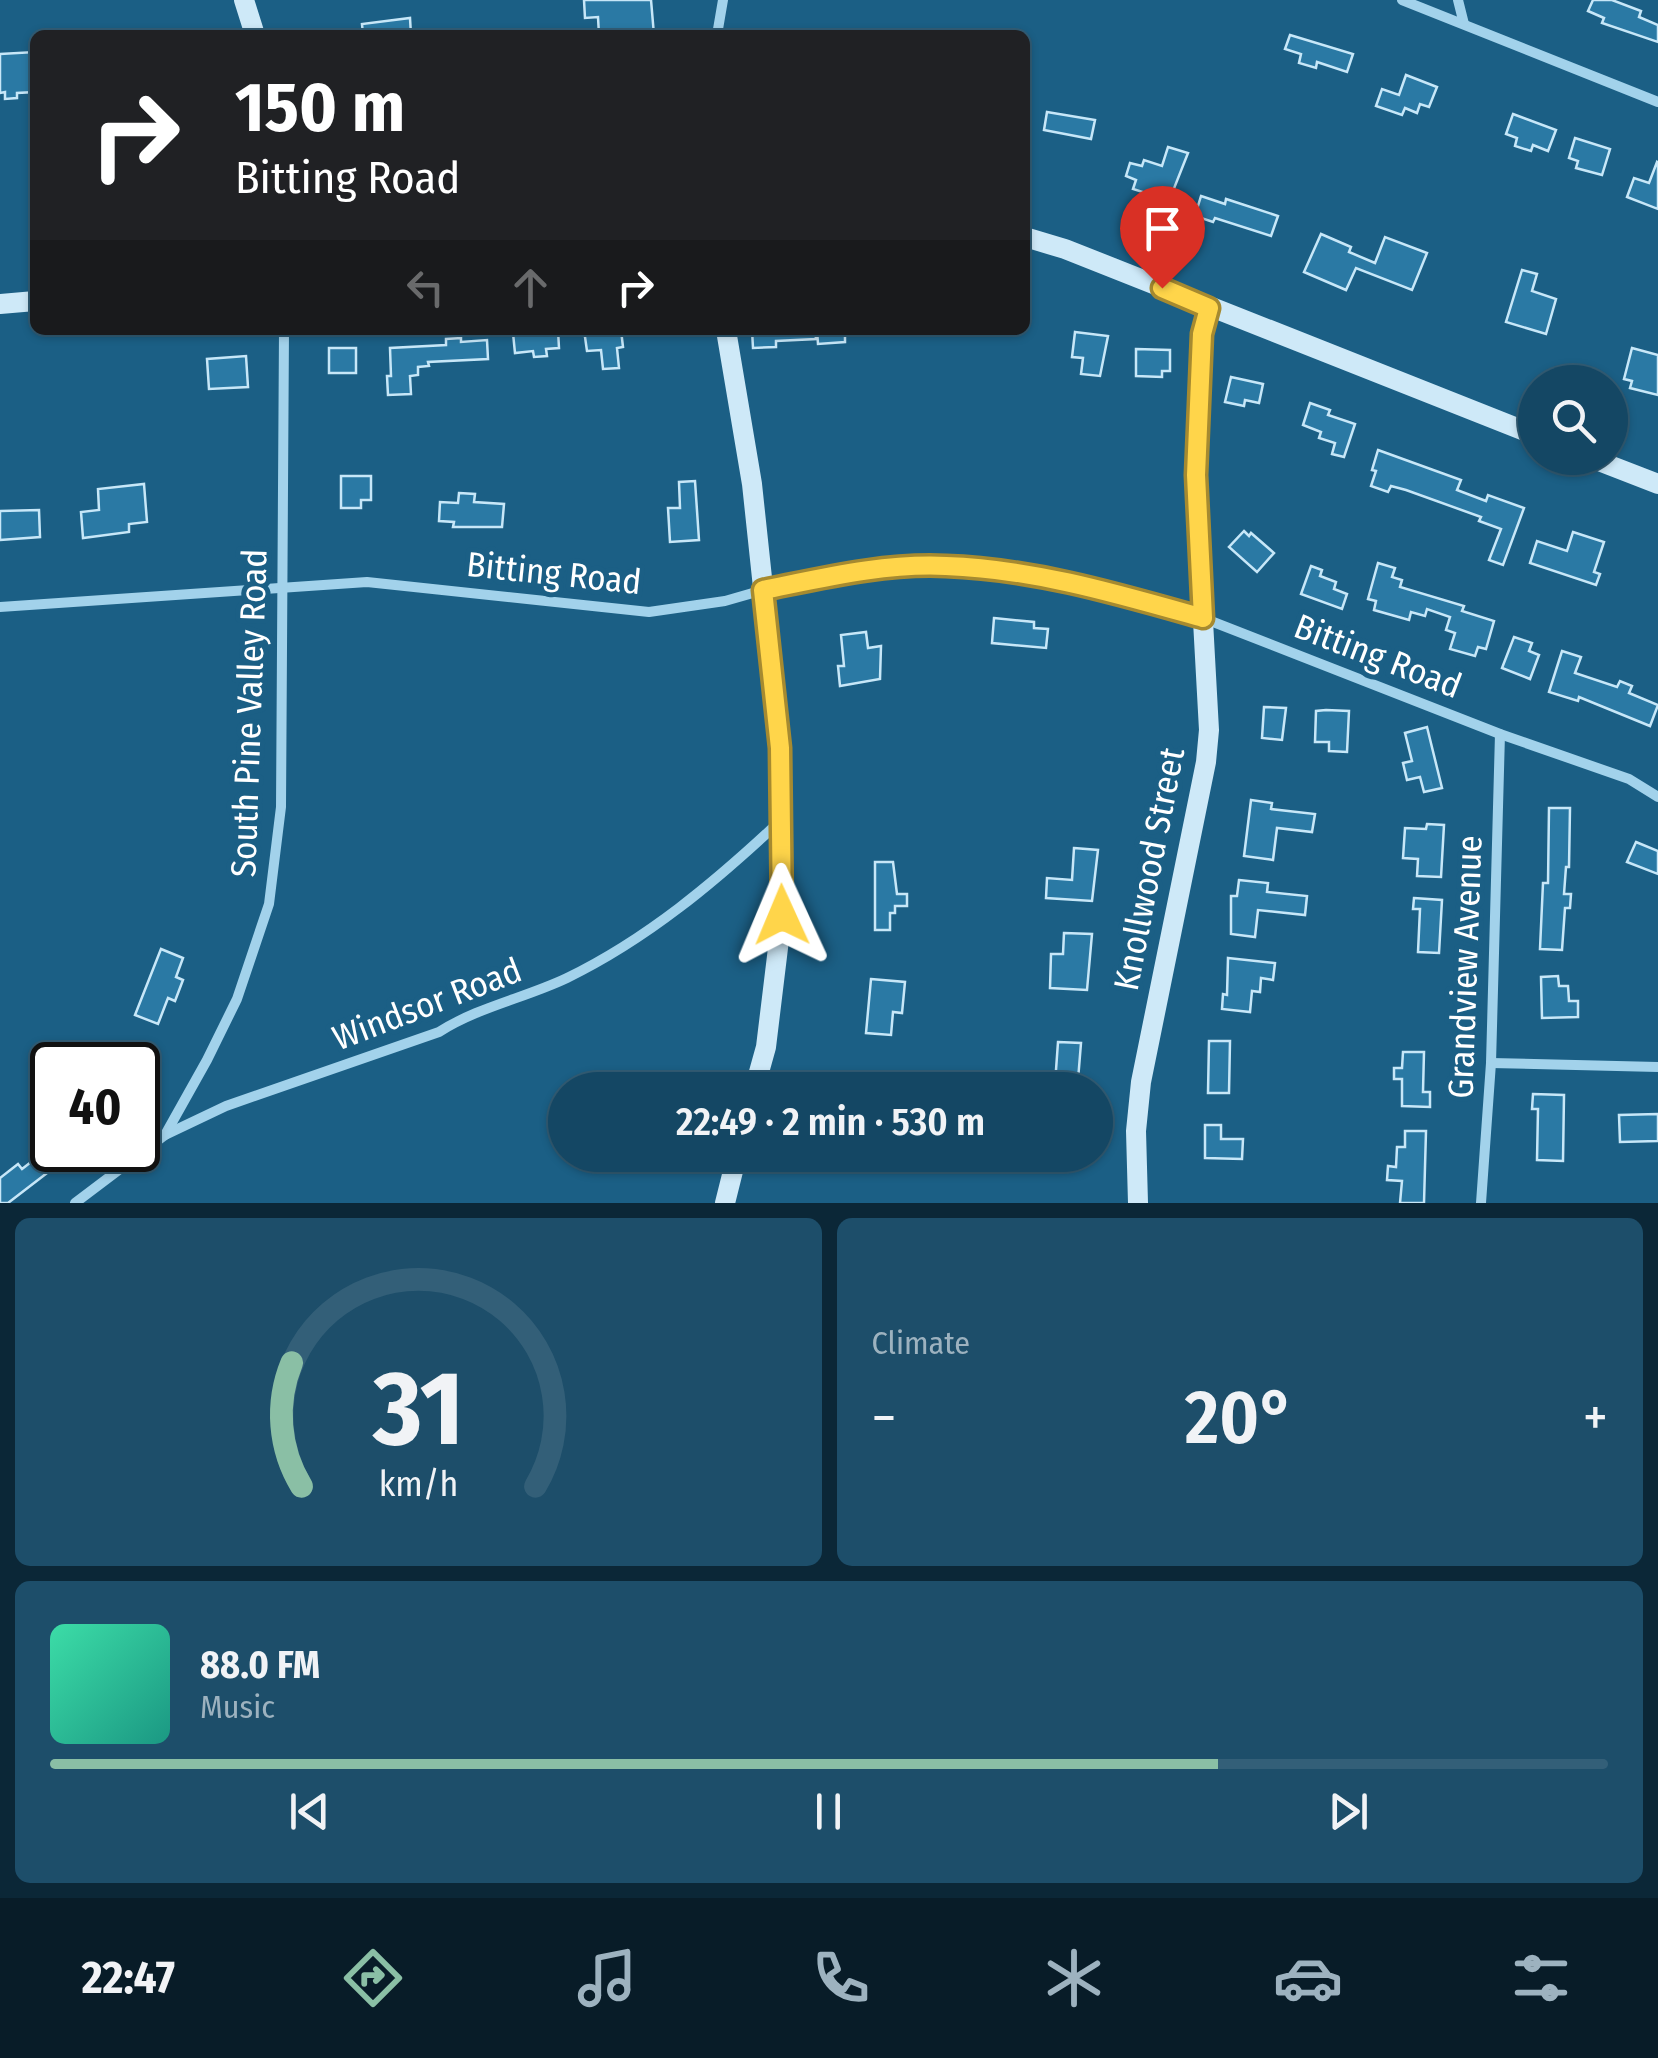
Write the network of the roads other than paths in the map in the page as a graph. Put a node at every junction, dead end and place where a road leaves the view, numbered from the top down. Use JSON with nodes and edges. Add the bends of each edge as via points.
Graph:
{"nodes":[{"id":1,"x":244,"y":0,"type":"edge"},
{"id":2,"x":723,"y":0,"type":"edge"},
{"id":3,"x":1402,"y":0,"type":"edge"},
{"id":4,"x":1458,"y":0,"type":"edge"},
{"id":5,"x":1464,"y":24,"type":"junction"},
{"id":6,"x":253,"y":30,"type":"edge"},
{"id":7,"x":718,"y":30,"type":"edge"},
{"id":8,"x":1658,"y":102,"type":"edge"},
{"id":9,"x":1030,"y":238,"type":"edge"},
{"id":10,"x":30,"y":301,"type":"edge"},
{"id":11,"x":0,"y":304,"type":"edge"},
{"id":12,"x":1209,"y":308,"type":"junction"},
{"id":13,"x":284,"y":335,"type":"edge"},
{"id":14,"x":727,"y":335,"type":"edge"},
{"id":15,"x":1518,"y":428,"type":"edge"},
{"id":16,"x":1628,"y":472,"type":"edge"},
{"id":17,"x":1658,"y":484,"type":"edge"},
{"id":18,"x":282,"y":586,"type":"junction"},
{"id":19,"x":763,"y":590,"type":"junction"},
{"id":20,"x":0,"y":607,"type":"edge"},
{"id":21,"x":1203,"y":618,"type":"junction"},
{"id":22,"x":1500,"y":734,"type":"junction"},
{"id":23,"x":1658,"y":797,"type":"edge"},
{"id":24,"x":780,"y":821,"type":"junction"},
{"id":25,"x":1491,"y":1063,"type":"junction"},
{"id":26,"x":1658,"y":1067,"type":"edge"},
{"id":27,"x":759,"y":1072,"type":"edge"},
{"id":28,"x":165,"y":1134,"type":"junction"},
{"id":29,"x":733,"y":1172,"type":"edge"},
{"id":30,"x":75,"y":1203,"type":"edge"},
{"id":31,"x":724,"y":1203,"type":"edge"},
{"id":32,"x":1138,"y":1203,"type":"edge"},
{"id":33,"x":1482,"y":1203,"type":"edge"}],
"edges":[{"from":1,"to":6,"type":"main road"},
{"from":2,"to":7,"type":"street"},
{"from":3,"to":5,"type":"street"},
{"from":4,"to":5,"type":"street"},
{"from":5,"to":8,"type":"street"},
{"from":9,"to":12,"type":"main road"},
{"from":10,"to":11,"type":"main road"},
{"from":12,"to":15,"type":"main road"},
{"from":12,"to":21,"type":"main road","name":"Knollwood Street","via":[[1196,475]]},
{"from":13,"to":18,"type":"street","name":"South Pine Valley Road"},
{"from":14,"to":19,"type":"main road"},
{"from":16,"to":17,"type":"main road"},
{"from":18,"to":19,"type":"street","name":"Bitting Road","via":[[367,582],[649,612]]},
{"from":18,"to":20,"type":"street","name":"Bitting Road"},
{"from":18,"to":28,"type":"street","name":"South Pine Valley Road","via":[[281,807],[269,904],[238,999]]},
{"from":19,"to":21,"type":"street","name":"Bitting Road","via":[[877,569],[945,566],[1059,580]]},
{"from":19,"to":24,"type":"main road","via":[[780,748]]},
{"from":21,"to":22,"type":"street","name":"Bitting Road"},
{"from":21,"to":32,"type":"main road","name":"Knollwood Street","via":[[1206,762],[1148,1034],[1136,1131]]},
{"from":22,"to":23,"type":"street","name":"Bitting Road","via":[[1630,779]]},
{"from":22,"to":25,"type":"street","name":"Grandview Avenue"},
{"from":24,"to":27,"type":"main road","via":[[782,915]]},
{"from":24,"to":28,"type":"street","name":"Windsor Road","via":[[659,924],[569,977]]},
{"from":25,"to":26,"type":"street"},
{"from":25,"to":33,"type":"street","name":"Grandview Avenue"},
{"from":28,"to":30,"type":"street","name":"Windsor Road"},
{"from":29,"to":31,"type":"main road"}]}
